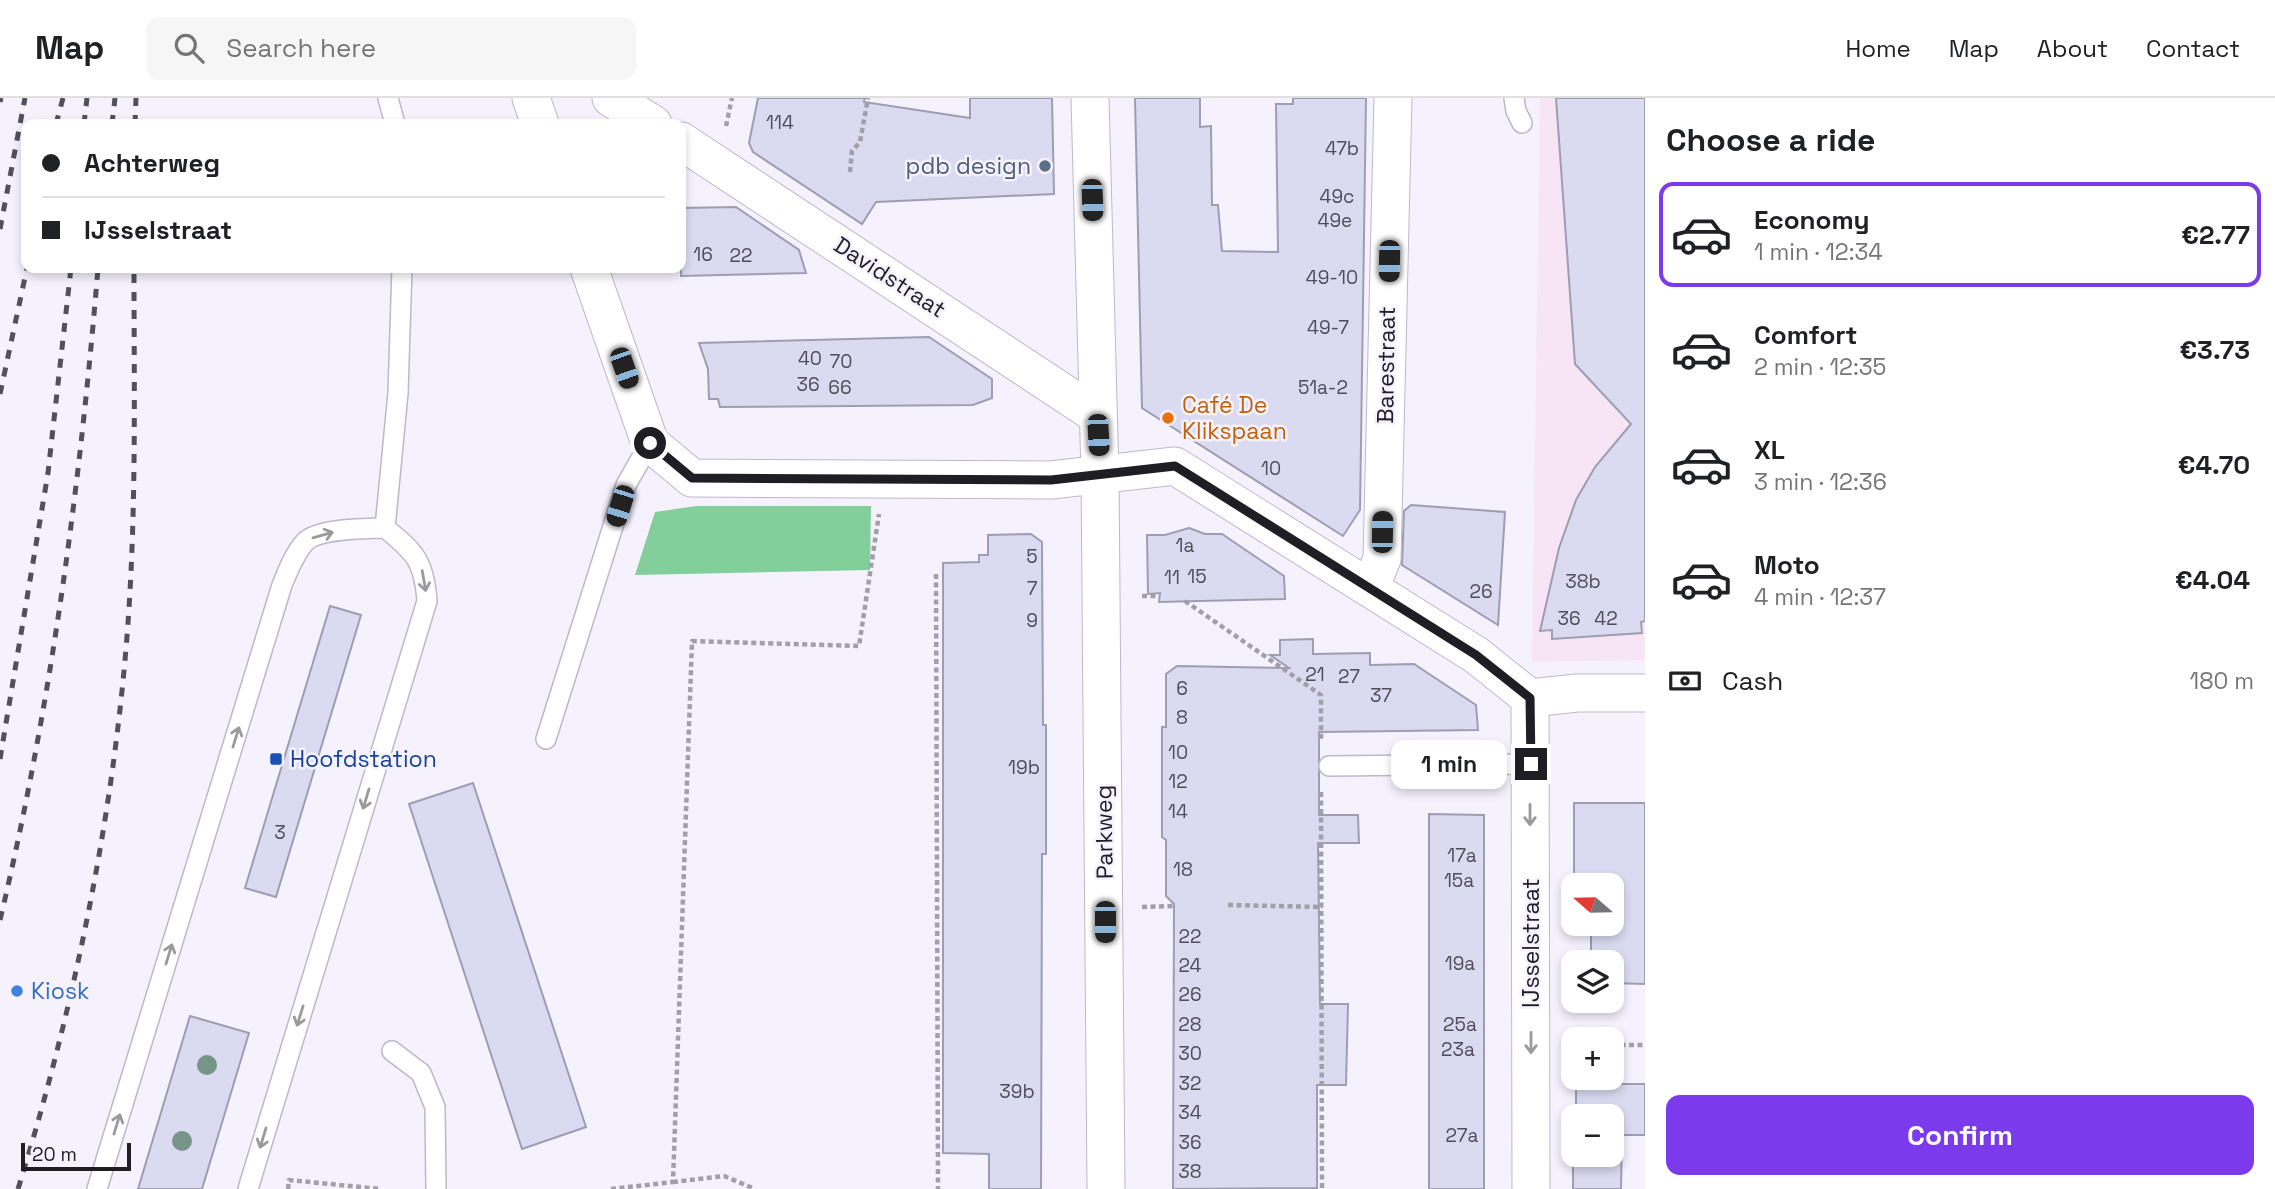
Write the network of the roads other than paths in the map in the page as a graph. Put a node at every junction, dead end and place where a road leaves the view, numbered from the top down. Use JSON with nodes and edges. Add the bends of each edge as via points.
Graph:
{"nodes":[{"id":1,"x":388,"y":98,"type":"edge"},
{"id":2,"x":531,"y":98,"type":"edge"},
{"id":3,"x":611,"y":98,"type":"edge"},
{"id":4,"x":1090,"y":98,"type":"edge"},
{"id":5,"x":1393,"y":98,"type":"edge"},
{"id":6,"x":1514,"y":98,"type":"edge"},
{"id":7,"x":394,"y":119,"type":"edge"},
{"id":8,"x":538,"y":119,"type":"edge"},
{"id":9,"x":645,"y":119,"type":"edge"},
{"id":10,"x":1522,"y":123,"type":"dead end"},
{"id":11,"x":686,"y":144,"type":"edge"},
{"id":12,"x":402,"y":273,"type":"edge"},
{"id":13,"x":591,"y":273,"type":"edge"},
{"id":14,"x":1097,"y":415,"type":"junction"},
{"id":15,"x":650,"y":443,"type":"junction"},
{"id":16,"x":1100,"y":475,"type":"junction"},
{"id":17,"x":385,"y":528,"type":"junction"},
{"id":18,"x":1370,"y":588,"type":"junction"},
{"id":19,"x":1645,"y":693,"type":"edge"},
{"id":20,"x":1530,"y":698,"type":"junction"},
{"id":21,"x":546,"y":739,"type":"dead end"},
{"id":22,"x":1531,"y":764,"type":"junction"},
{"id":23,"x":1324,"y":766,"type":"road end"},
{"id":24,"x":392,"y":1051,"type":"dead end"},
{"id":25,"x":97,"y":1189,"type":"edge"},
{"id":26,"x":248,"y":1189,"type":"edge"},
{"id":27,"x":436,"y":1189,"type":"edge"},
{"id":28,"x":1106,"y":1189,"type":"edge"},
{"id":29,"x":1531,"y":1189,"type":"edge"}],
"edges":[{"from":1,"to":7,"type":"lane"},
{"from":2,"to":8,"type":"street"},
{"from":3,"to":9,"type":"street"},
{"from":4,"to":14,"type":"street","name":"Parkweg"},
{"from":5,"to":18,"type":"street","name":"Barestraat","via":[[1382,559]]},
{"from":6,"to":10,"type":"lane"},
{"from":11,"to":14,"type":"street","name":"Davidstraat"},
{"from":12,"to":17,"type":"lane","via":[[398,393]]},
{"from":13,"to":15,"type":"street"},
{"from":14,"to":16,"type":"street","name":"Parkweg"},
{"from":15,"to":16,"type":"street","via":[[692,478],[1051,480]]},
{"from":15,"to":21,"type":"lane","via":[[626,485]]},
{"from":16,"to":18,"type":"street","via":[[1175,466]]},
{"from":16,"to":28,"type":"street","name":"Parkweg"},
{"from":25,"to":17,"type":"lane","one_way":true,"via":[[293,560],[307,540],[342,530]]},
{"from":17,"to":26,"type":"lane","one_way":true,"via":[[413,551],[425,574],[427,601]]},
{"from":18,"to":20,"type":"street","via":[[1476,655]]},
{"from":19,"to":20,"type":"street"},
{"from":20,"to":22,"type":"street","name":"IJsselstraat"},
{"from":22,"to":23,"type":"lane"},
{"from":22,"to":29,"type":"street","name":"IJsselstraat","one_way":true},
{"from":24,"to":27,"type":"lane","via":[[421,1073],[435,1107]]}]}
